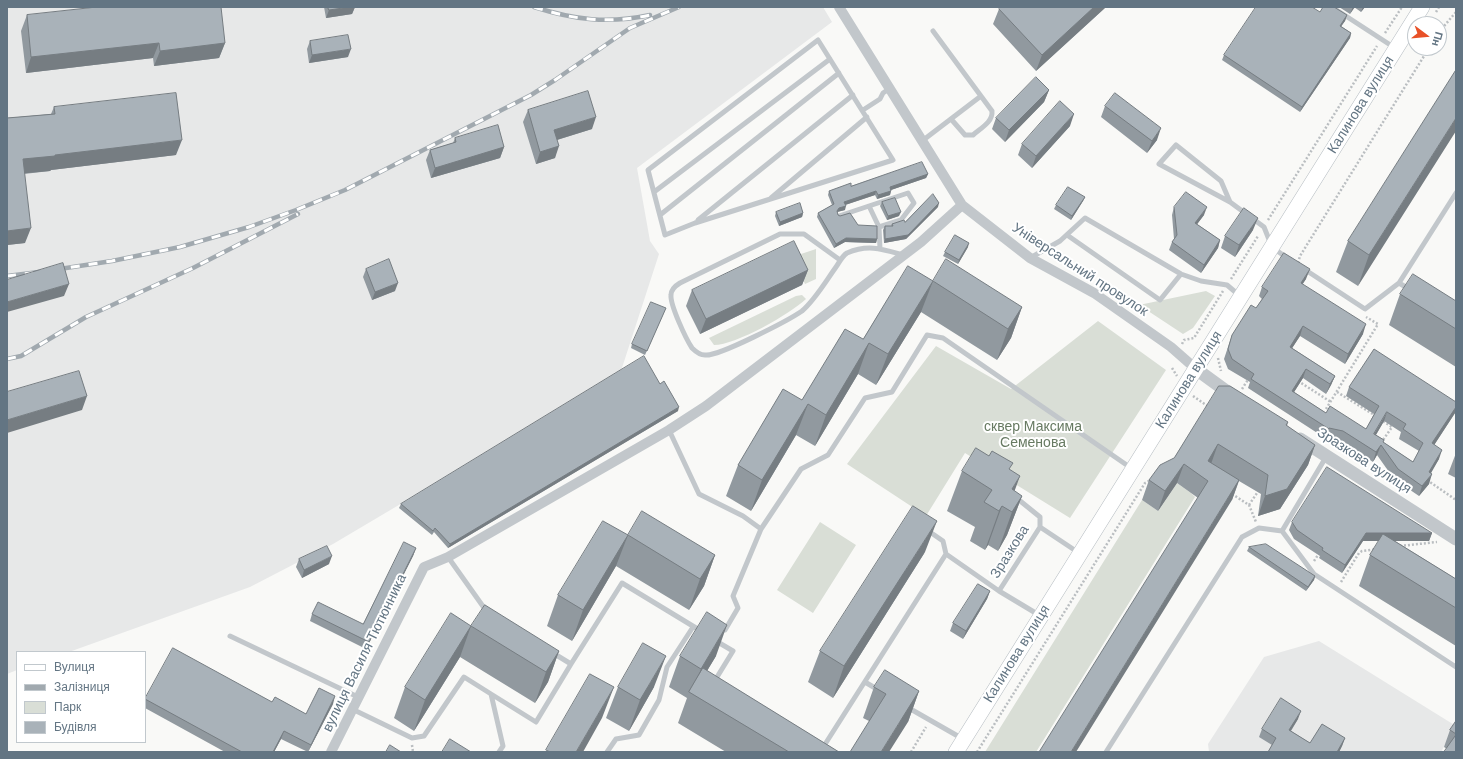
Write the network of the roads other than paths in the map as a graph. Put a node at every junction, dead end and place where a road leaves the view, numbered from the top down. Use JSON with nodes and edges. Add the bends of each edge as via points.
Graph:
{"nodes":[{"id":1,"x":839,"y":7,"type":"edge"},
{"id":2,"x":1332,"y":7,"type":"edge"},
{"id":3,"x":1422,"y":7,"type":"edge"},
{"id":4,"x":933,"y":31,"type":"dead end"},
{"id":5,"x":1396,"y":49,"type":"junction"},
{"id":6,"x":830,"y":59,"type":"junction"},
{"id":7,"x":839,"y":73,"type":"junction"},
{"id":8,"x":890,"y":89,"type":"junction"},
{"id":9,"x":853,"y":95,"type":"junction"},
{"id":10,"x":981,"y":96,"type":"junction"},
{"id":11,"x":863,"y":110,"type":"junction"},
{"id":12,"x":867,"y":117,"type":"junction"},
{"id":13,"x":951,"y":119,"type":"junction"},
{"id":14,"x":922,"y":141,"type":"junction"},
{"id":15,"x":654,"y":192,"type":"junction"},
{"id":16,"x":1456,"y":193,"type":"edge"},
{"id":17,"x":769,"y":199,"type":"junction"},
{"id":18,"x":1230,"y":202,"type":"junction"},
{"id":19,"x":962,"y":204,"type":"junction"},
{"id":20,"x":869,"y":206,"type":"junction"},
{"id":21,"x":660,"y":215,"type":"junction"},
{"id":22,"x":839,"y":216,"type":"edge"},
{"id":23,"x":695,"y":223,"type":"junction"},
{"id":24,"x":879,"y":227,"type":"junction"},
{"id":25,"x":1067,"y":234,"type":"junction"},
{"id":26,"x":1272,"y":247,"type":"junction"},
{"id":27,"x":880,"y":249,"type":"junction"},
{"id":28,"x":903,"y":255,"type":"junction"},
{"id":29,"x":1030,"y":258,"type":"junction"},
{"id":30,"x":840,"y":260,"type":"junction"},
{"id":31,"x":1292,"y":261,"type":"edge"},
{"id":32,"x":1297,"y":265,"type":"edge"},
{"id":33,"x":1181,"y":274,"type":"junction"},
{"id":34,"x":1399,"y":283,"type":"junction"},
{"id":35,"x":1412,"y":291,"type":"edge"},
{"id":36,"x":1240,"y":297,"type":"junction"},
{"id":37,"x":1196,"y":369,"type":"junction"},
{"id":38,"x":1242,"y":395,"type":"edge"},
{"id":39,"x":669,"y":430,"type":"junction"},
{"id":40,"x":1287,"y":430,"type":"edge"},
{"id":41,"x":1327,"y":456,"type":"junction"},
{"id":42,"x":1132,"y":469,"type":"junction"},
{"id":43,"x":1019,"y":500,"type":"edge"},
{"id":44,"x":920,"y":526,"type":"edge"},
{"id":45,"x":1040,"y":527,"type":"junction"},
{"id":46,"x":761,"y":529,"type":"junction"},
{"id":47,"x":1282,"y":530,"type":"junction"},
{"id":48,"x":1456,"y":539,"type":"edge"},
{"id":49,"x":946,"y":554,"type":"junction"},
{"id":50,"x":1079,"y":554,"type":"junction"},
{"id":51,"x":448,"y":557,"type":"junction"},
{"id":52,"x":1000,"y":591,"type":"junction"},
{"id":53,"x":491,"y":614,"type":"edge"},
{"id":54,"x":1041,"y":617,"type":"junction"},
{"id":55,"x":693,"y":627,"type":"junction"},
{"id":56,"x":706,"y":634,"type":"edge"},
{"id":57,"x":230,"y":636,"type":"dead end"},
{"id":58,"x":712,"y":638,"type":"edge"},
{"id":59,"x":718,"y":642,"type":"junction"},
{"id":60,"x":551,"y":651,"type":"edge"},
{"id":61,"x":571,"y":664,"type":"junction"},
{"id":62,"x":1456,"y":667,"type":"edge"},
{"id":63,"x":865,"y":682,"type":"junction"},
{"id":64,"x":719,"y":689,"type":"edge"},
{"id":65,"x":885,"y":693,"type":"edge"},
{"id":66,"x":491,"y":694,"type":"junction"},
{"id":67,"x":358,"y":697,"type":"junction"},
{"id":68,"x":904,"y":705,"type":"edge"},
{"id":69,"x":352,"y":709,"type":"junction"},
{"id":70,"x":960,"y":746,"type":"edge"},
{"id":71,"x":814,"y":748,"type":"edge"},
{"id":72,"x":331,"y":752,"type":"edge"},
{"id":73,"x":499,"y":752,"type":"edge"},
{"id":74,"x":607,"y":752,"type":"edge"},
{"id":75,"x":1106,"y":752,"type":"edge"}],
"edges":[{"from":1,"to":8,"type":"street","name":"Універсальний провулок"},
{"from":2,"to":5,"type":"lane"},
{"from":3,"to":5,"type":"main road","name":"Калинова вулиця"},
{"from":4,"to":10,"type":"lane"},
{"from":5,"to":26,"type":"main road","name":"Калинова вулиця"},
{"from":6,"to":7,"type":"lane"},
{"from":6,"to":15,"type":"lane"},
{"from":6,"to":15,"type":"lane","via":[[818,40],[648,170]]},
{"from":7,"to":9,"type":"lane"},
{"from":7,"to":21,"type":"lane"},
{"from":8,"to":11,"type":"lane"},
{"from":8,"to":14,"type":"street","name":"Універсальний провулок"},
{"from":9,"to":11,"type":"lane"},
{"from":9,"to":23,"type":"lane"},
{"from":10,"to":13,"type":"lane"},
{"from":10,"to":13,"type":"lane","via":[[992,111],[992,116],[973,135],[965,134]]},
{"from":11,"to":12,"type":"lane"},
{"from":12,"to":17,"type":"lane"},
{"from":12,"to":17,"type":"lane","via":[[893,160]]},
{"from":13,"to":14,"type":"lane"},
{"from":14,"to":19,"type":"street","name":"Універсальний провулок"},
{"from":15,"to":21,"type":"lane"},
{"from":16,"to":34,"type":"lane"},
{"from":17,"to":23,"type":"lane"},
{"from":18,"to":18,"type":"lane","via":[[1221,181],[1176,145],[1158,164]]},
{"from":18,"to":26,"type":"lane","via":[[1264,227]]},
{"from":19,"to":28,"type":"street"},
{"from":19,"to":29,"type":"street","name":"Універсальний провулок"},
{"from":20,"to":22,"type":"lane"},
{"from":20,"to":24,"type":"lane"},
{"from":20,"to":24,"type":"lane","via":[[908,193],[914,203],[901,220]]},
{"from":21,"to":23,"type":"lane","via":[[665,235]]},
{"from":24,"to":27,"type":"lane"},
{"from":25,"to":29,"type":"lane","via":[[1060,241]]},
{"from":25,"to":33,"type":"lane","via":[[1086,218]]},
{"from":25,"to":33,"type":"lane","via":[[1160,300]]},
{"from":26,"to":31,"type":"lane"},
{"from":26,"to":36,"type":"main road","name":"Калинова вулиця"},
{"from":27,"to":28,"type":"lane"},
{"from":27,"to":30,"type":"lane","via":[[863,247],[845,254]]},
{"from":28,"to":39,"type":"street","via":[[706,406]]},
{"from":29,"to":37,"type":"street","name":"Універсальний провулок","via":[[1094,293],[1171,347]]},
{"from":30,"to":30,"type":"lane","via":[[802,310],[750,339],[713,354],[705,355],[692,348],[672,303],[673,288],[680,283],[780,234],[804,234]]},
{"from":32,"to":34,"type":"lane","via":[[1365,309]]},
{"from":33,"to":36,"type":"lane","via":[[1201,281],[1227,285]]},
{"from":34,"to":35,"type":"lane"},
{"from":36,"to":37,"type":"main road","name":"Калинова вулиця"},
{"from":37,"to":38,"type":"street","via":[[1221,388]]},
{"from":37,"to":42,"type":"main road","name":"Калинова вулиця"},
{"from":39,"to":46,"type":"lane","via":[[699,494],[743,516]]},
{"from":39,"to":51,"type":"street"},
{"from":40,"to":41,"type":"street","name":"Зразкова вулиця"},
{"from":41,"to":47,"type":"lane"},
{"from":41,"to":48,"type":"street","name":"Зразкова вулиця"},
{"from":42,"to":46,"type":"lane","via":[[943,338],[927,335],[892,392],[864,398],[828,455],[801,469]]},
{"from":42,"to":50,"type":"main road","name":"Калинова вулиця"},
{"from":43,"to":45,"type":"lane","via":[[1040,517]]},
{"from":44,"to":49,"type":"lane","via":[[943,541]]},
{"from":45,"to":50,"type":"lane"},
{"from":45,"to":52,"type":"lane","name":"Зразкова"},
{"from":46,"to":59,"type":"lane","via":[[733,596],[738,608]]},
{"from":47,"to":62,"type":"lane","via":[[1314,574]]},
{"from":47,"to":75,"type":"lane","via":[[1259,528],[1242,537]]},
{"from":49,"to":52,"type":"lane"},
{"from":49,"to":63,"type":"lane"},
{"from":50,"to":54,"type":"main road","name":"Калинова вулиця"},
{"from":51,"to":53,"type":"lane","via":[[485,611]]},
{"from":51,"to":67,"type":"street","name":"вулиця Василя Тютюнника","via":[[424,567]]},
{"from":52,"to":54,"type":"lane"},
{"from":54,"to":70,"type":"main road","name":"Калинова вулиця"},
{"from":55,"to":56,"type":"lane"},
{"from":55,"to":61,"type":"lane","via":[[622,583]]},
{"from":55,"to":74,"type":"lane","via":[[667,667],[659,700],[639,735],[616,739]]},
{"from":57,"to":67,"type":"lane"},
{"from":58,"to":59,"type":"lane"},
{"from":59,"to":64,"type":"lane","via":[[733,651],[712,685]]},
{"from":60,"to":61,"type":"lane"},
{"from":61,"to":66,"type":"lane","via":[[536,722]]},
{"from":63,"to":65,"type":"lane"},
{"from":63,"to":71,"type":"lane","via":[[820,752]]},
{"from":66,"to":69,"type":"lane","via":[[464,677],[424,736],[412,738]]},
{"from":66,"to":73,"type":"lane","via":[[503,746]]},
{"from":67,"to":69,"type":"street","name":"вулиця Василя Тютюнника"},
{"from":68,"to":70,"type":"lane","via":[[931,720]]},
{"from":69,"to":72,"type":"street","name":"вулиця Василя Тютюнника"}]}
